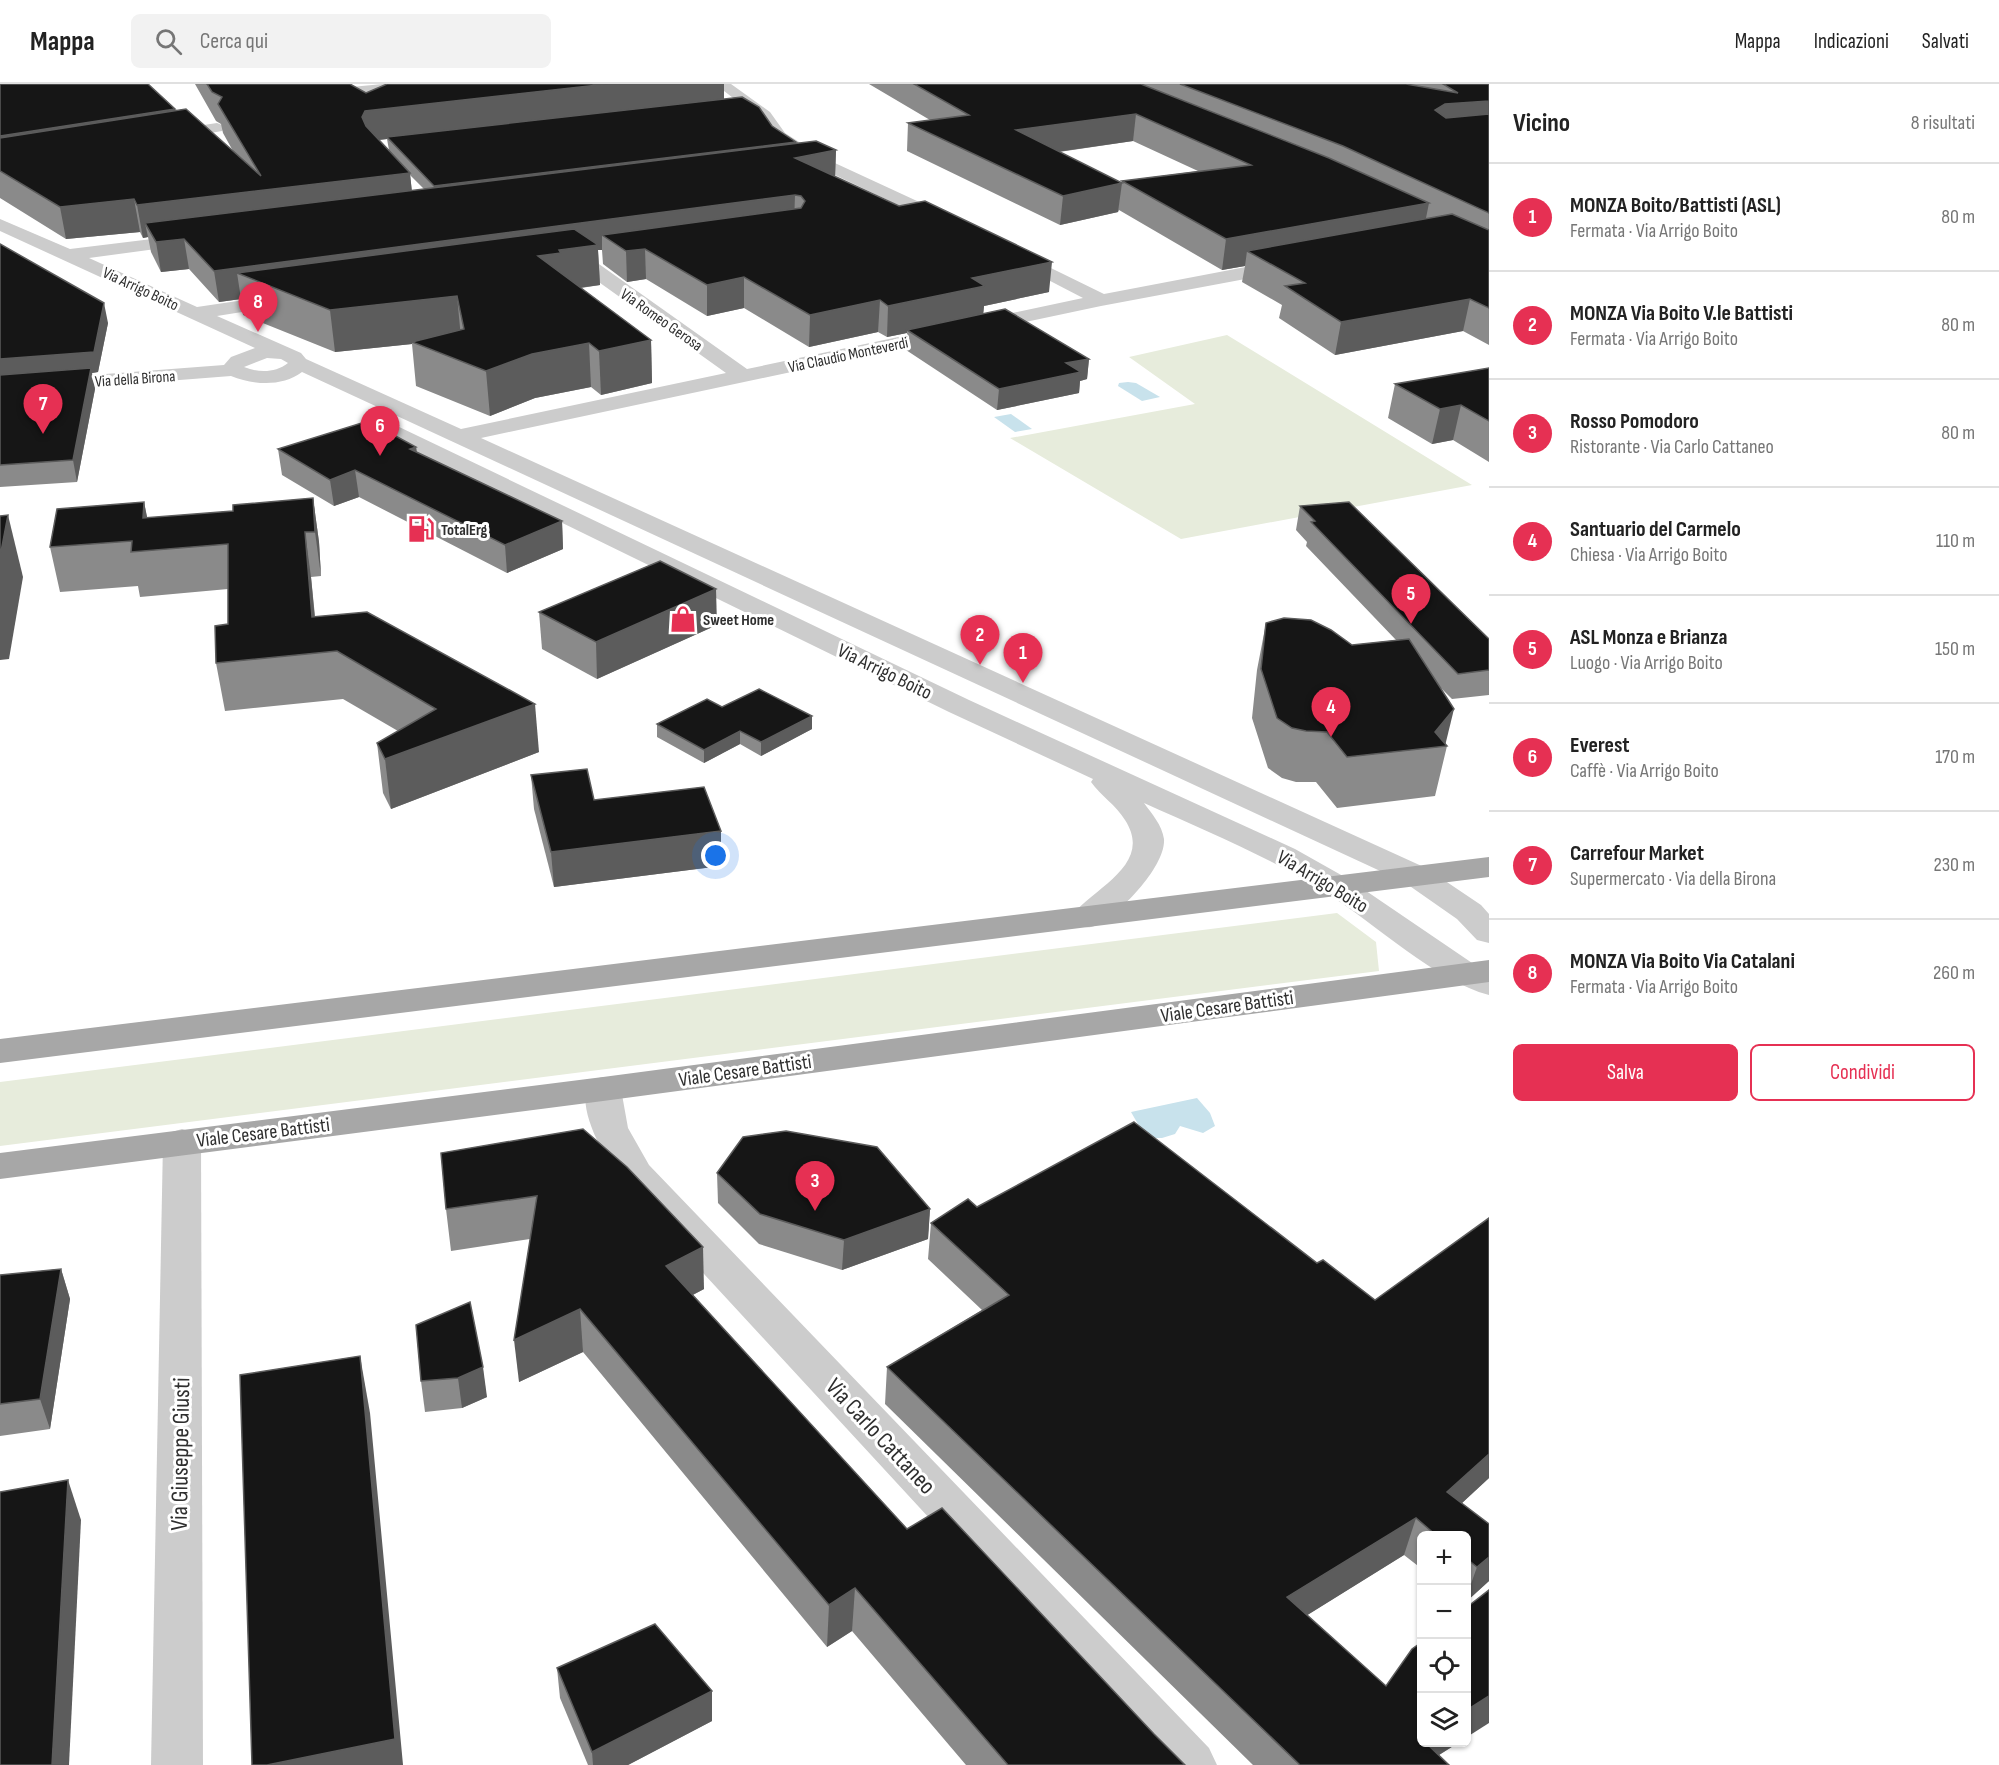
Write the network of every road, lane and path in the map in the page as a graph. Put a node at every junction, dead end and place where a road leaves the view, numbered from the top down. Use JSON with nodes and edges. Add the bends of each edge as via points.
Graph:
{"nodes":[{"id":1,"x":434,"y":84,"type":"edge"},
{"id":2,"x":722,"y":84,"type":"edge"},
{"id":3,"x":330,"y":93,"type":"edge"},
{"id":4,"x":748,"y":103,"type":"junction"},
{"id":5,"x":725,"y":106,"type":"edge"},
{"id":6,"x":217,"y":128,"type":"edge"},
{"id":7,"x":148,"y":139,"type":"edge"},
{"id":8,"x":818,"y":161,"type":"junction"},
{"id":9,"x":795,"y":164,"type":"edge"},
{"id":10,"x":0,"y":224,"type":"edge"},
{"id":11,"x":962,"y":229,"type":"edge"},
{"id":12,"x":206,"y":237,"type":"edge"},
{"id":13,"x":992,"y":244,"type":"edge"},
{"id":14,"x":67,"y":255,"type":"junction"},
{"id":15,"x":613,"y":257,"type":"edge"},
{"id":16,"x":582,"y":261,"type":"junction"},
{"id":17,"x":1310,"y":261,"type":"edge"},
{"id":18,"x":558,"y":264,"type":"edge"},
{"id":19,"x":298,"y":298,"type":"edge"},
{"id":20,"x":1101,"y":300,"type":"junction"},
{"id":21,"x":195,"y":313,"type":"junction"},
{"id":22,"x":284,"y":364,"type":"junction"},
{"id":23,"x":743,"y":376,"type":"junction"},
{"id":24,"x":0,"y":388,"type":"edge"},
{"id":25,"x":459,"y":436,"type":"junction"},
{"id":26,"x":1051,"y":748,"type":"junction"},
{"id":27,"x":1489,"y":867,"type":"edge"},
{"id":28,"x":1415,"y":875,"type":"junction"},
{"id":29,"x":1339,"y":887,"type":"junction"},
{"id":30,"x":1086,"y":918,"type":"junction"},
{"id":31,"x":1489,"y":933,"type":"edge"},
{"id":32,"x":1481,"y":976,"type":"edge"},
{"id":33,"x":0,"y":1051,"type":"edge"},
{"id":34,"x":603,"y":1089,"type":"junction"},
{"id":35,"x":182,"y":1142,"type":"junction"},
{"id":36,"x":0,"y":1166,"type":"edge"},
{"id":37,"x":177,"y":1765,"type":"edge"},
{"id":38,"x":1191,"y":1765,"type":"edge"}],
"edges":[{"from":1,"to":3,"type":"street"},
{"from":2,"to":4,"type":"street"},
{"from":4,"to":5,"type":"street"},
{"from":4,"to":8,"type":"street","via":[[765,115],[779,136]]},
{"from":6,"to":7,"type":"street"},
{"from":8,"to":9,"type":"street"},
{"from":8,"to":11,"type":"street"},
{"from":10,"to":14,"type":"street","name":"Via Arrigo Boito"},
{"from":12,"to":14,"type":"street"},
{"from":13,"to":20,"type":"street"},
{"from":14,"to":21,"type":"street","name":"Via Arrigo Boito"},
{"from":15,"to":16,"type":"street"},
{"from":16,"to":18,"type":"street"},
{"from":16,"to":23,"type":"street","name":"Via Romeo Gerosa"},
{"from":17,"to":20,"type":"street","name":"Via Claudio Monteverdi"},
{"from":19,"to":21,"type":"street"},
{"from":20,"to":23,"type":"street","name":"Via Claudio Monteverdi"},
{"from":21,"to":22,"type":"street","name":"Via Arrigo Boito"},
{"from":22,"to":24,"type":"street","name":"Via della Birona","via":[[253,376],[231,360]]},
{"from":22,"to":25,"type":"street","name":"Via Arrigo Boito"},
{"from":22,"to":26,"type":"street","name":"Via Arrigo Boito","via":[[310,390]]},
{"from":23,"to":25,"type":"street","name":"Via Claudio Monteverdi"},
{"from":25,"to":28,"type":"street","name":"Via Arrigo Boito"},
{"from":26,"to":29,"type":"street","name":"Via Arrigo Boito","via":[[1284,856]]},
{"from":26,"to":30,"type":"street","via":[[1122,795],[1147,830],[1149,854],[1140,870],[1124,889]]},
{"from":27,"to":28,"type":"main road"},
{"from":28,"to":29,"type":"main road"},
{"from":28,"to":31,"type":"street","name":"Via Arrigo Boito","via":[[1469,912]]},
{"from":29,"to":30,"type":"main road"},
{"from":29,"to":32,"type":"street","name":"Via Arrigo Boito"},
{"from":30,"to":33,"type":"main road"},
{"from":32,"to":34,"type":"main road","name":"Viale Cesare Battisti"},
{"from":34,"to":35,"type":"main road","name":"Viale Cesare Battisti"},
{"from":34,"to":38,"type":"street","name":"Via Carlo Cattaneo","via":[[609,1128],[634,1174]]},
{"from":35,"to":36,"type":"main road","name":"Viale Cesare Battisti"},
{"from":35,"to":37,"type":"street","name":"Via Giuseppe Giusti"}]}
